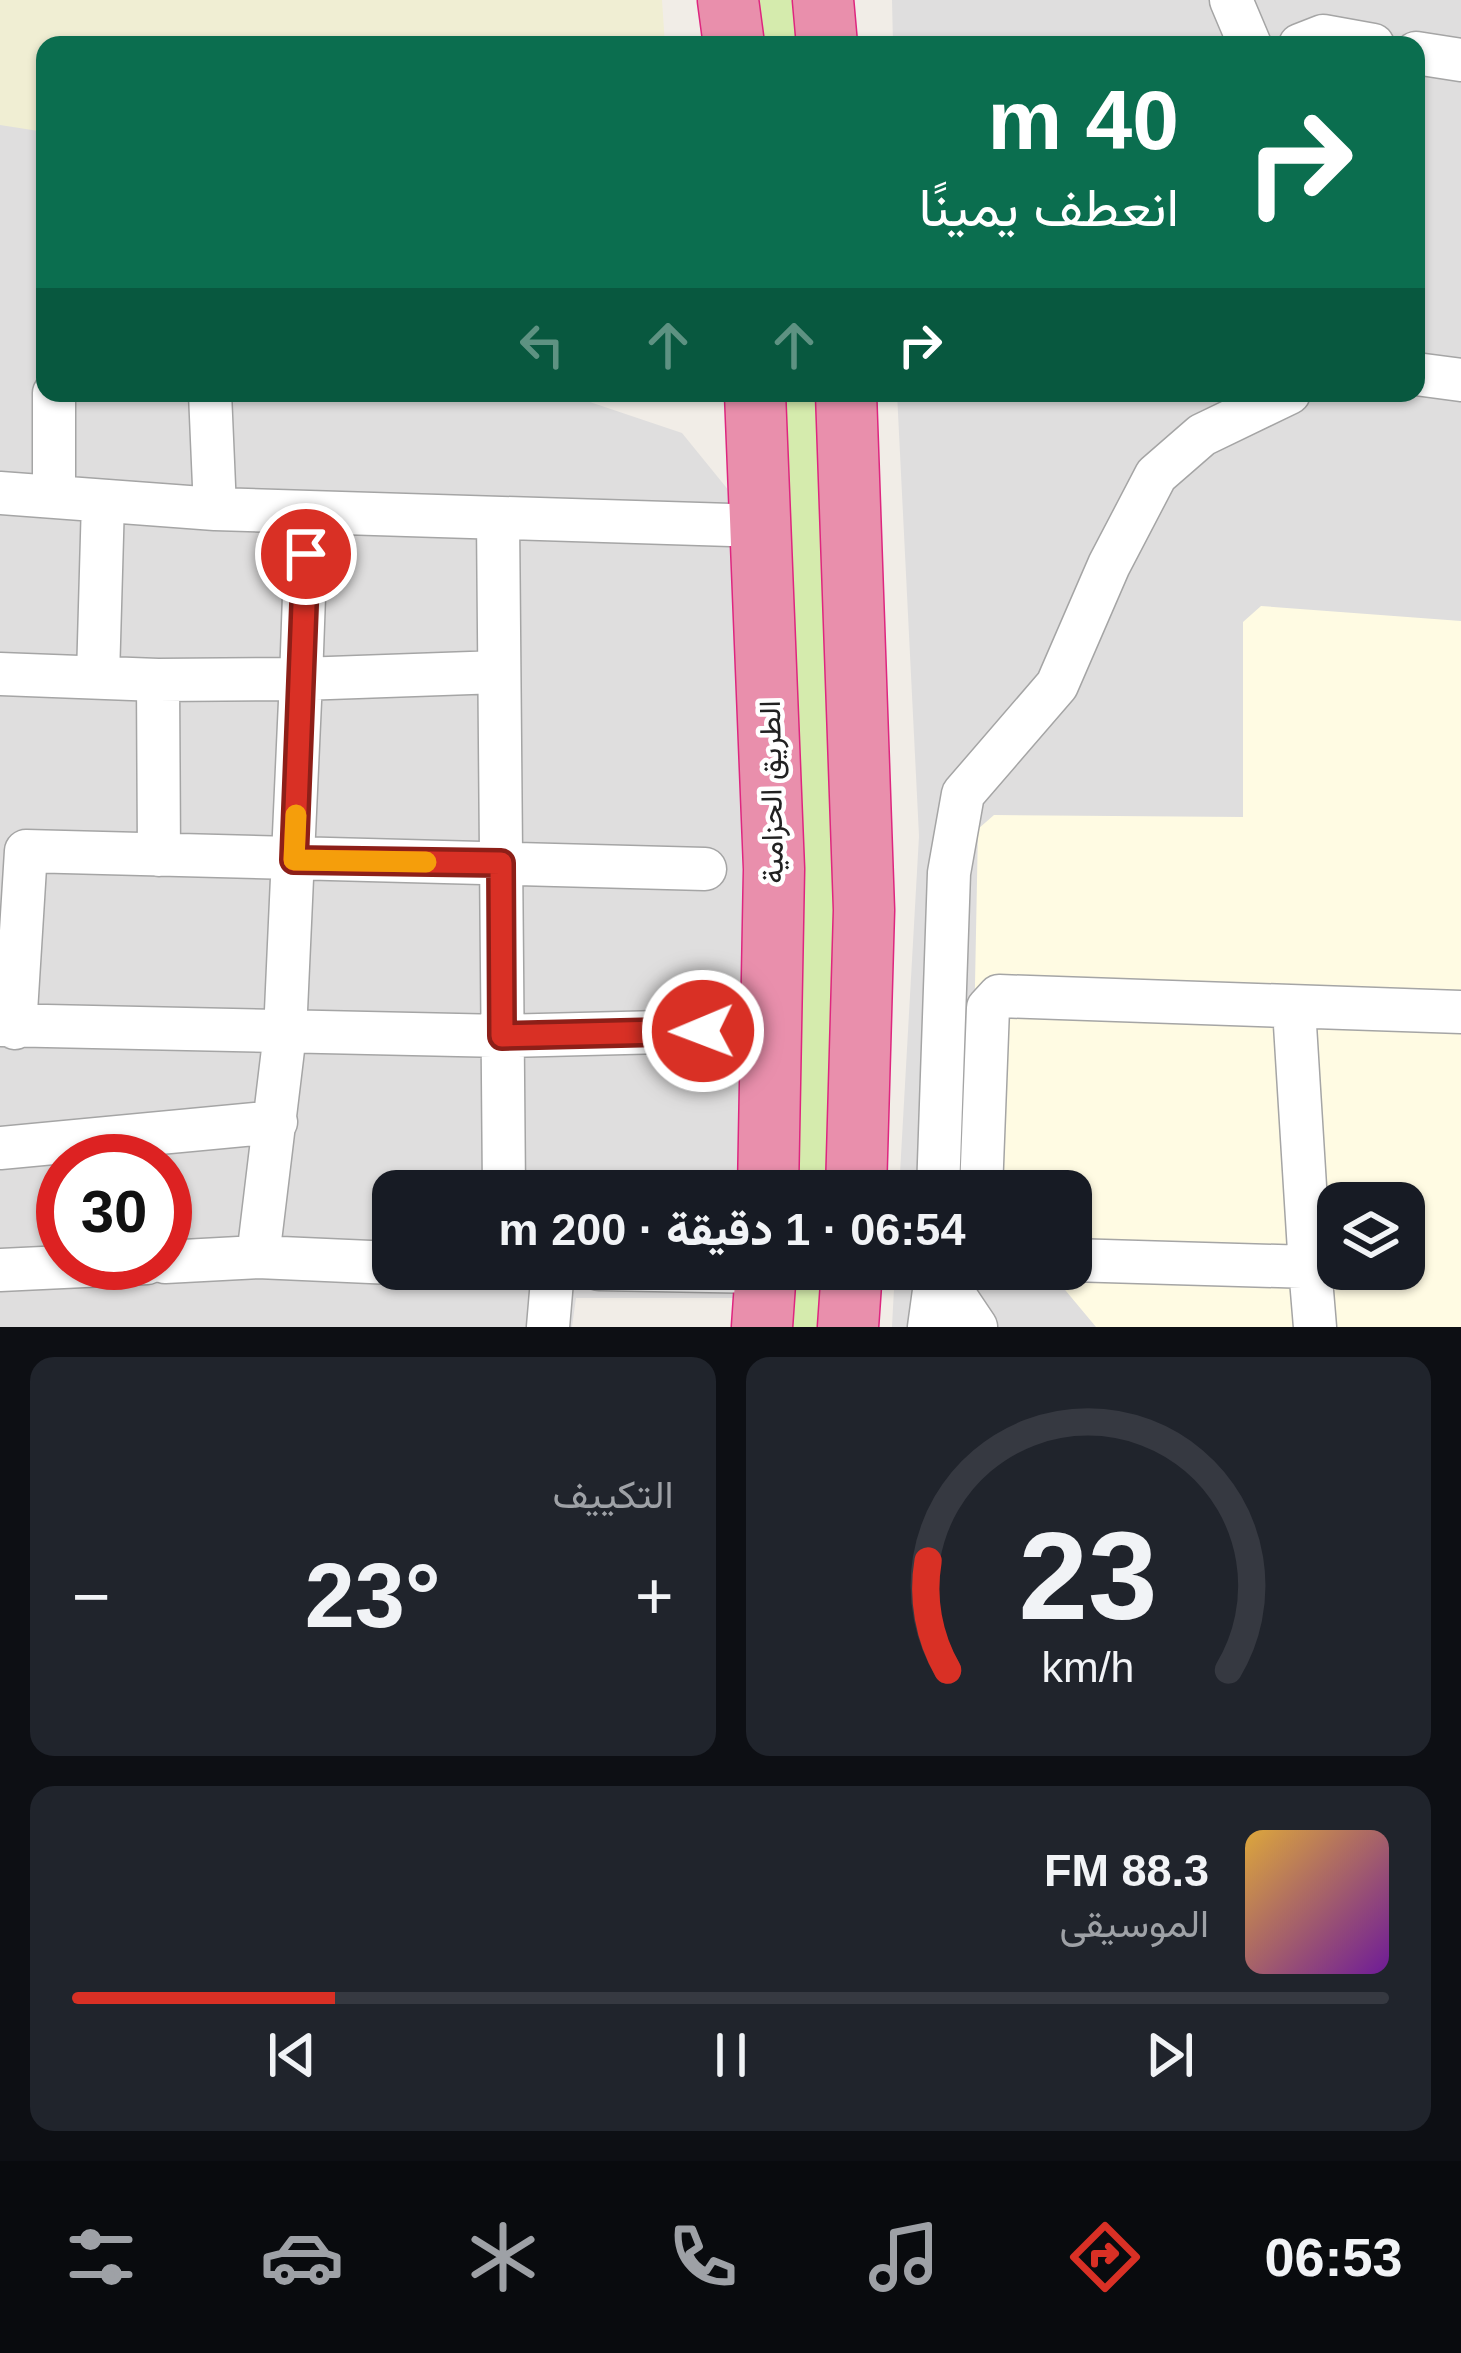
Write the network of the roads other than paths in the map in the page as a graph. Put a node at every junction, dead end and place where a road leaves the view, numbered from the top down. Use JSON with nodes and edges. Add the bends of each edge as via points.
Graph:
{"nodes":[{"id":1,"x":728,"y":0,"type":"edge"},
{"id":2,"x":823,"y":0,"type":"edge"},
{"id":3,"x":1231,"y":0,"type":"edge"},
{"id":4,"x":733,"y":36,"type":"edge"},
{"id":5,"x":826,"y":36,"type":"edge"},
{"id":6,"x":1246,"y":36,"type":"edge"},
{"id":7,"x":1425,"y":54,"type":"edge"},
{"id":8,"x":1461,"y":60,"type":"edge"},
{"id":9,"x":1425,"y":375,"type":"edge"},
{"id":10,"x":1461,"y":380,"type":"edge"},
{"id":11,"x":54,"y":402,"type":"edge"},
{"id":12,"x":210,"y":402,"type":"edge"},
{"id":13,"x":756,"y":402,"type":"edge"},
{"id":14,"x":846,"y":402,"type":"edge"},
{"id":15,"x":1270,"y":402,"type":"edge"},
{"id":16,"x":0,"y":493,"type":"edge"},
{"id":17,"x":54,"y":497,"type":"junction"},
{"id":18,"x":103,"y":501,"type":"junction"},
{"id":19,"x":214,"y":509,"type":"junction"},
{"id":20,"x":308,"y":513,"type":"junction"},
{"id":21,"x":498,"y":518,"type":"junction"},
{"id":22,"x":763,"y":526,"type":"junction"},
{"id":23,"x":499,"y":672,"type":"junction"},
{"id":24,"x":0,"y":674,"type":"edge"},
{"id":25,"x":98,"y":677,"type":"junction"},
{"id":26,"x":301,"y":679,"type":"junction"},
{"id":27,"x":158,"y":680,"type":"junction"},
{"id":28,"x":159,"y":856,"type":"junction"},
{"id":29,"x":294,"y":860,"type":"junction"},
{"id":30,"x":501,"y":863,"type":"junction"},
{"id":31,"x":705,"y":869,"type":"dead end"},
{"id":32,"x":10,"y":937,"type":"edge"},
{"id":33,"x":1294,"y":1009,"type":"junction"},
{"id":34,"x":1461,"y":1012,"type":"edge"},
{"id":35,"x":7,"y":1027,"type":"edge"},
{"id":36,"x":703,"y":1031,"type":"dead end"},
{"id":37,"x":285,"y":1033,"type":"junction"},
{"id":38,"x":502,"y":1036,"type":"junction"},
{"id":39,"x":276,"y":1122,"type":"junction"},
{"id":40,"x":0,"y":1148,"type":"edge"},
{"id":41,"x":504,"y":1170,"type":"edge"},
{"id":42,"x":768,"y":1170,"type":"edge"},
{"id":43,"x":857,"y":1170,"type":"edge"},
{"id":44,"x":939,"y":1170,"type":"edge"},
{"id":45,"x":982,"y":1170,"type":"edge"},
{"id":46,"x":258,"y":1257,"type":"junction"},
{"id":47,"x":192,"y":1261,"type":"edge"},
{"id":48,"x":1092,"y":1261,"type":"edge"},
{"id":49,"x":372,"y":1262,"type":"edge"},
{"id":50,"x":1310,"y":1267,"type":"junction"},
{"id":51,"x":36,"y":1268,"type":"edge"},
{"id":52,"x":0,"y":1270,"type":"edge"},
{"id":53,"x":551,"y":1290,"type":"edge"},
{"id":54,"x":851,"y":1290,"type":"edge"},
{"id":55,"x":934,"y":1290,"type":"edge"},
{"id":56,"x":951,"y":1290,"type":"edge"},
{"id":57,"x":548,"y":1327,"type":"edge"},
{"id":58,"x":848,"y":1327,"type":"edge"},
{"id":59,"x":928,"y":1327,"type":"edge"},
{"id":60,"x":976,"y":1327,"type":"edge"},
{"id":61,"x":1315,"y":1327,"type":"edge"}],
"edges":[{"from":1,"to":4,"type":"highway"},
{"from":2,"to":5,"type":"highway"},
{"from":3,"to":6,"type":"street"},
{"from":7,"to":8,"type":"street"},
{"from":9,"to":10,"type":"street"},
{"from":11,"to":17,"type":"street"},
{"from":12,"to":19,"type":"street"},
{"from":13,"to":22,"type":"highway","name":"الطريق الحزامية"},
{"from":14,"to":43,"type":"highway","via":[[864,910]]},
{"from":15,"to":44,"type":"street","via":[[1202,435],[1156,475],[1057,685],[963,794],[949,873]]},
{"from":16,"to":17,"type":"street"},
{"from":17,"to":18,"type":"street"},
{"from":18,"to":19,"type":"street"},
{"from":18,"to":25,"type":"street"},
{"from":19,"to":20,"type":"street"},
{"from":20,"to":21,"type":"street"},
{"from":20,"to":26,"type":"street"},
{"from":21,"to":22,"type":"street"},
{"from":21,"to":23,"type":"street"},
{"from":22,"to":42,"type":"highway","name":"الطريق الحزامية","via":[[774,869]]},
{"from":23,"to":26,"type":"street"},
{"from":23,"to":30,"type":"street"},
{"from":24,"to":25,"type":"street"},
{"from":25,"to":27,"type":"street"},
{"from":26,"to":27,"type":"street"},
{"from":26,"to":29,"type":"street"},
{"from":27,"to":28,"type":"street"},
{"from":28,"to":29,"type":"street"},
{"from":28,"to":32,"type":"street","via":[[26,851]]},
{"from":29,"to":30,"type":"street"},
{"from":29,"to":37,"type":"street"},
{"from":30,"to":31,"type":"street"},
{"from":30,"to":38,"type":"street"},
{"from":32,"to":35,"type":"street"},
{"from":33,"to":34,"type":"street"},
{"from":33,"to":45,"type":"street","via":[[999,996],[988,1008]]},
{"from":33,"to":50,"type":"street"},
{"from":35,"to":37,"type":"street"},
{"from":36,"to":38,"type":"street"},
{"from":37,"to":38,"type":"street"},
{"from":37,"to":39,"type":"street"},
{"from":38,"to":41,"type":"street"},
{"from":39,"to":40,"type":"street"},
{"from":39,"to":46,"type":"street"},
{"from":46,"to":47,"type":"street"},
{"from":46,"to":49,"type":"street"},
{"from":48,"to":50,"type":"street"},
{"from":50,"to":61,"type":"street"},
{"from":51,"to":52,"type":"street"},
{"from":53,"to":57,"type":"street"},
{"from":54,"to":58,"type":"highway"},
{"from":55,"to":59,"type":"street"},
{"from":56,"to":60,"type":"street"}]}
